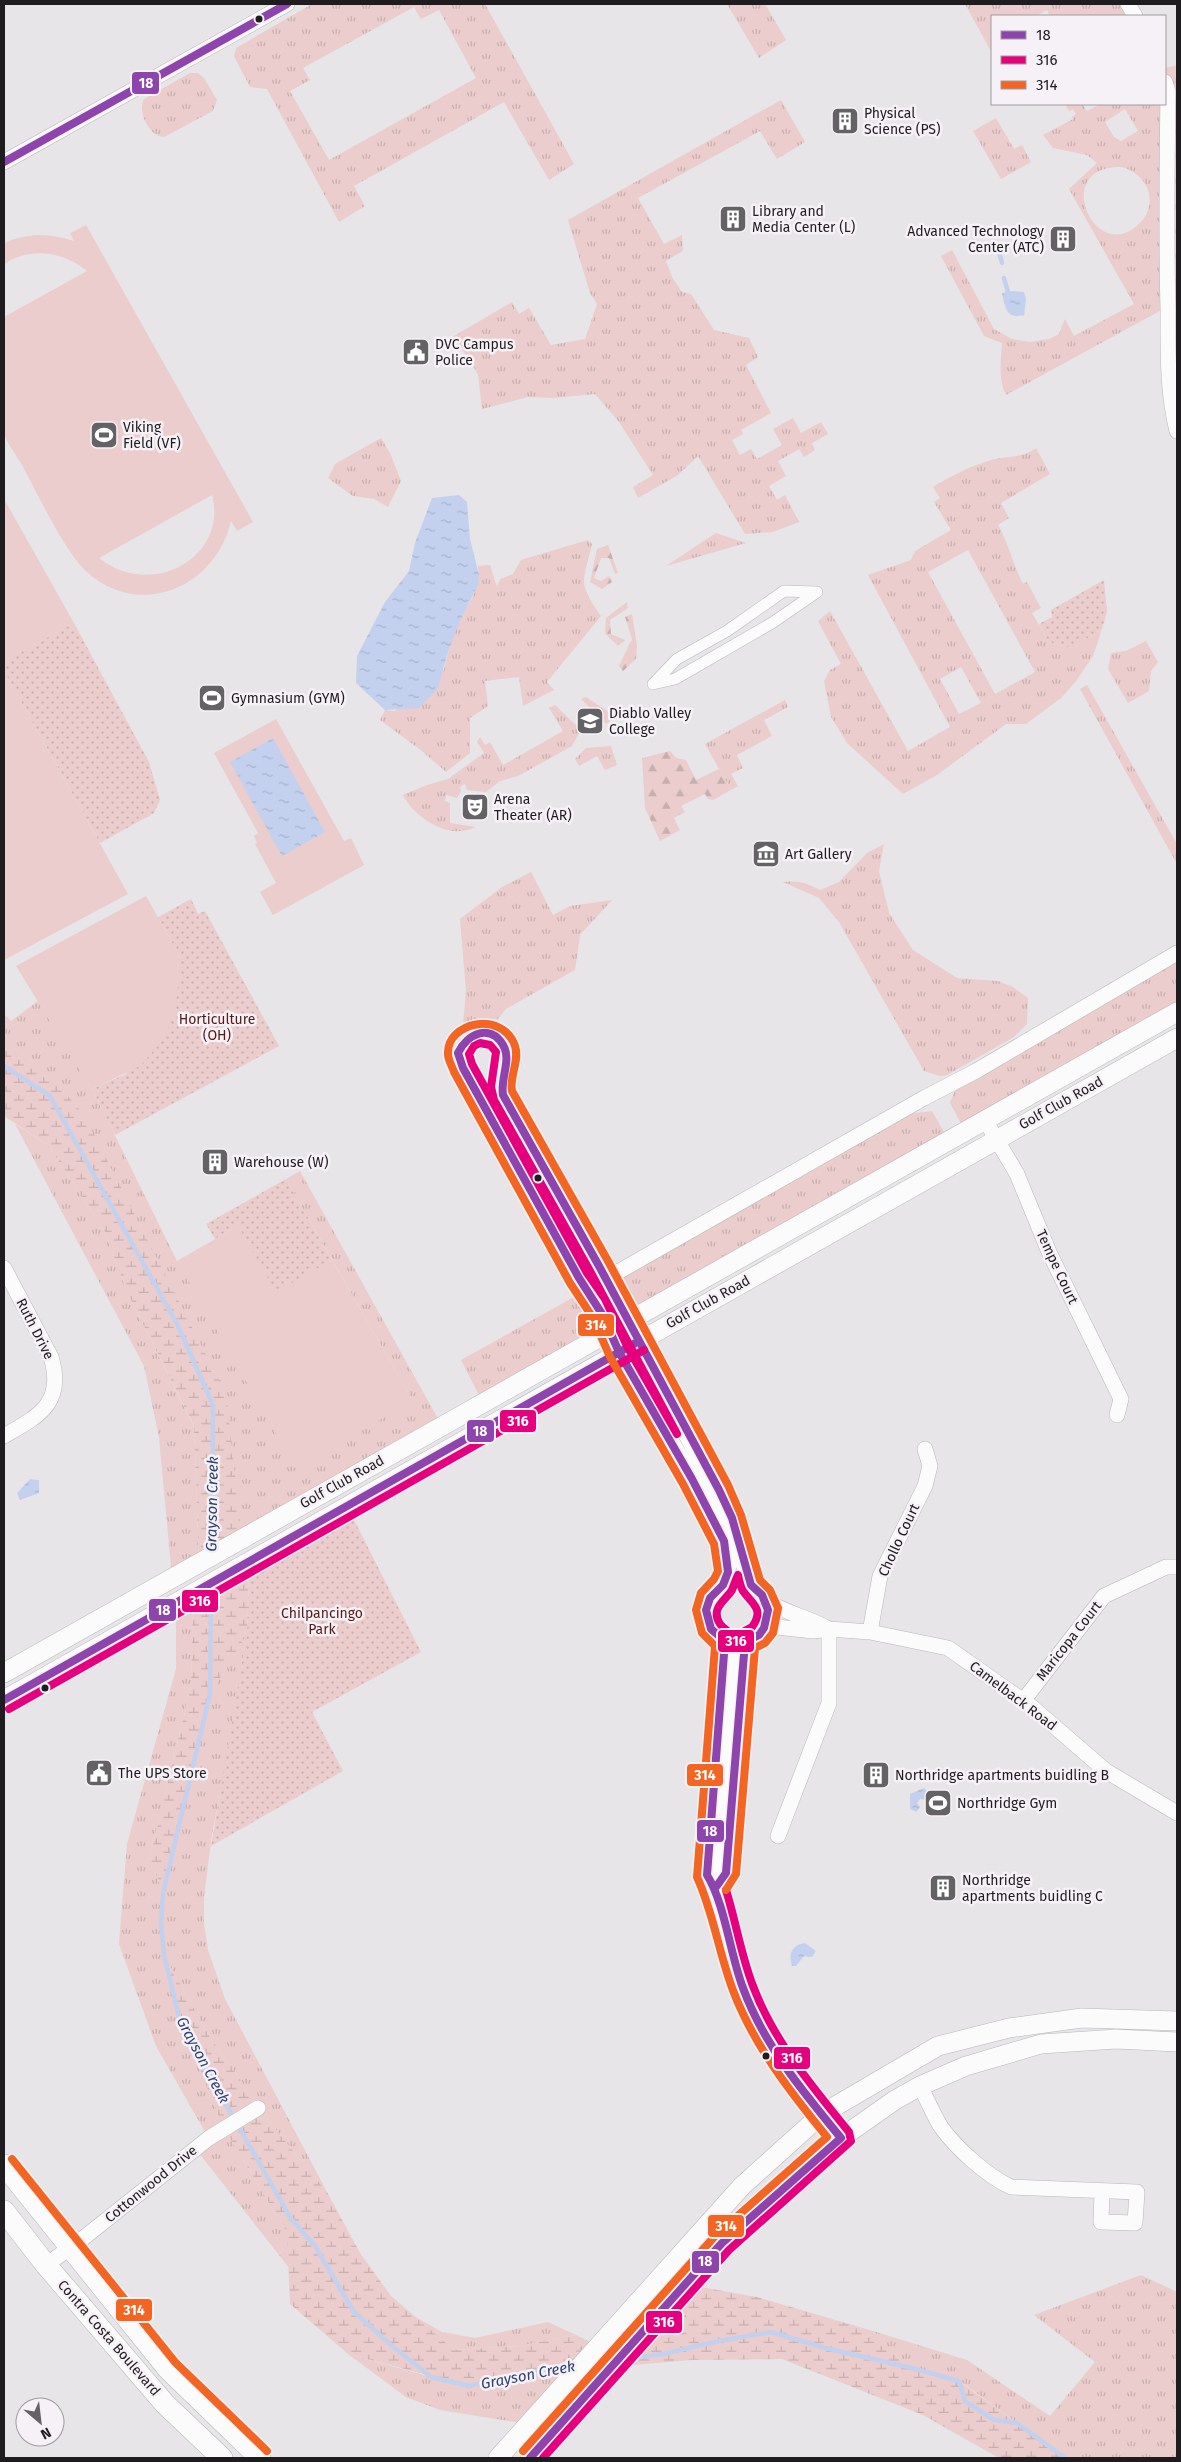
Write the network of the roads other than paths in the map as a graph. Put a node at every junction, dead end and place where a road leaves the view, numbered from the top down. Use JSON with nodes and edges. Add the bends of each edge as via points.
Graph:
{"nodes":[{"id":1,"x":287,"y":4,"type":"edge"},
{"id":2,"x":1128,"y":4,"type":"edge"},
{"id":3,"x":1134,"y":15,"type":"edge"},
{"id":4,"x":1166,"y":85,"type":"edge"},
{"id":5,"x":4,"y":162,"type":"edge"},
{"id":6,"x":1177,"y":431,"type":"edge"},
{"id":7,"x":727,"y":631,"type":"junction"},
{"id":8,"x":742,"y":640,"type":"junction"},
{"id":9,"x":1177,"y":953,"type":"edge"},
{"id":10,"x":1177,"y":1012,"type":"edge"},
{"id":11,"x":1177,"y":1038,"type":"edge"},
{"id":12,"x":985,"y":1120,"type":"junction"},
{"id":13,"x":996,"y":1140,"type":"junction"},
{"id":14,"x":4,"y":1268,"type":"edge"},
{"id":15,"x":605,"y":1280,"type":"junction"},
{"id":16,"x":628,"y":1321,"type":"junction"},
{"id":17,"x":611,"y":1331,"type":"junction"},
{"id":18,"x":640,"y":1341,"type":"junction"},
{"id":19,"x":619,"y":1352,"type":"junction"},
{"id":20,"x":1117,"y":1415,"type":"dead end"},
{"id":21,"x":4,"y":1436,"type":"edge"},
{"id":22,"x":925,"y":1449,"type":"dead end"},
{"id":23,"x":1177,"y":1567,"type":"edge"},
{"id":24,"x":723,"y":1585,"type":"junction"},
{"id":25,"x":751,"y":1585,"type":"junction"},
{"id":26,"x":765,"y":1600,"type":"junction"},
{"id":27,"x":764,"y":1628,"type":"junction"},
{"id":28,"x":829,"y":1629,"type":"junction"},
{"id":29,"x":870,"y":1632,"type":"junction"},
{"id":30,"x":725,"y":1641,"type":"junction"},
{"id":31,"x":745,"y":1642,"type":"junction"},
{"id":32,"x":4,"y":1672,"type":"edge"},
{"id":33,"x":4,"y":1700,"type":"edge"},
{"id":34,"x":1023,"y":1701,"type":"junction"},
{"id":35,"x":1177,"y":1813,"type":"edge"},
{"id":36,"x":778,"y":1836,"type":"dead end"},
{"id":37,"x":716,"y":1887,"type":"junction"},
{"id":38,"x":1177,"y":2021,"type":"edge"},
{"id":39,"x":1177,"y":2042,"type":"edge"},
{"id":40,"x":920,"y":2086,"type":"junction"},
{"id":41,"x":258,"y":2108,"type":"dead end"},
{"id":42,"x":822,"y":2114,"type":"junction"},
{"id":43,"x":841,"y":2138,"type":"junction"},
{"id":44,"x":4,"y":2166,"type":"edge"},
{"id":45,"x":1102,"y":2191,"type":"dead end"},
{"id":46,"x":4,"y":2211,"type":"edge"},
{"id":47,"x":70,"y":2247,"type":"junction"},
{"id":48,"x":687,"y":2247,"type":"junction"},
{"id":49,"x":46,"y":2265,"type":"junction"},
{"id":50,"x":65,"y":2287,"type":"junction"},
{"id":51,"x":142,"y":2338,"type":"junction"},
{"id":52,"x":634,"y":2340,"type":"junction"},
{"id":53,"x":565,"y":2384,"type":"junction"},
{"id":54,"x":533,"y":2455,"type":"edge"},
{"id":55,"x":222,"y":2458,"type":"edge"},
{"id":56,"x":260,"y":2458,"type":"edge"},
{"id":57,"x":498,"y":2458,"type":"edge"}],
"edges":[{"from":1,"to":5,"type":"street"},
{"from":2,"to":3,"type":"street"},
{"from":4,"to":6,"type":"street","via":[[1168,333],[1172,404]]},
{"from":7,"to":8,"type":"street"},
{"from":7,"to":8,"type":"street","via":[[784,591],[817,592]]},
{"from":7,"to":8,"type":"street","via":[[677,659],[653,684],[675,679]]},
{"from":9,"to":15,"type":"street","via":[[976,1071]]},
{"from":10,"to":12,"type":"street","name":"Golf Club Road"},
{"from":11,"to":13,"type":"street","name":"Golf Club Road"},
{"from":12,"to":13,"type":"street","name":"Tempe Court"},
{"from":12,"to":16,"type":"street","name":"Golf Club Road"},
{"from":13,"to":18,"type":"street","name":"Golf Club Road"},
{"from":13,"to":20,"type":"street","name":"Tempe Court","via":[[1017,1174],[1050,1252],[1121,1399]]},
{"from":14,"to":21,"type":"street","name":"Ruth Drive","via":[[56,1371],[54,1392],[47,1407],[37,1418]]},
{"from":15,"to":16,"type":"street"},
{"from":15,"to":17,"type":"street","via":[[588,1289]]},
{"from":16,"to":17,"type":"street","name":"Golf Club Road"},
{"from":16,"to":18,"type":"street"},
{"from":17,"to":19,"type":"street"},
{"from":17,"to":32,"type":"street","name":"Golf Club Road"},
{"from":18,"to":19,"type":"street","name":"Golf Club Road"},
{"from":18,"to":25,"type":"street","via":[[732,1518]]},
{"from":19,"to":24,"type":"street","via":[[718,1527],[727,1557],[728,1572]]},
{"from":19,"to":33,"type":"street","name":"Golf Club Road"},
{"from":22,"to":29,"type":"street","name":"Chollo Court","via":[[930,1466],[925,1486],[880,1576]]},
{"from":23,"to":34,"type":"street","name":"Maricopa Court","via":[[1166,1567],[1104,1596]]},
{"from":24,"to":25,"type":"street","via":[[742,1582]]},
{"from":24,"to":30,"type":"street","via":[[710,1598],[706,1616],[711,1629]]},
{"from":25,"to":26,"type":"street"},
{"from":26,"to":27,"type":"street","via":[[768,1610]]},
{"from":26,"to":28,"type":"street","name":"Camelback Road"},
{"from":27,"to":28,"type":"street","name":"Camelback Road"},
{"from":27,"to":31,"type":"street","via":[[759,1635]]},
{"from":28,"to":29,"type":"street","name":"Camelback Road"},
{"from":28,"to":36,"type":"street","via":[[829,1703]]},
{"from":29,"to":34,"type":"street","name":"Camelback Road","via":[[948,1648]]},
{"from":30,"to":31,"type":"street"},
{"from":30,"to":37,"type":"street","via":[[707,1875]]},
{"from":31,"to":37,"type":"street","via":[[726,1873]]},
{"from":34,"to":35,"type":"street","name":"Camelback Road","via":[[1106,1771]]},
{"from":37,"to":42,"type":"street","via":[[734,1962],[747,1998],[787,2071]]},
{"from":38,"to":42,"type":"street","via":[[1082,2018],[1009,2028],[938,2046]]},
{"from":39,"to":40,"type":"street","via":[[1116,2039],[1041,2044],[966,2066]]},
{"from":40,"to":43,"type":"street"},
{"from":40,"to":45,"type":"street","via":[[950,2138],[996,2181],[1010,2187]]},
{"from":41,"to":47,"type":"street","name":"Cottonwood Drive","via":[[195,2148]]},
{"from":42,"to":43,"type":"street"},
{"from":42,"to":48,"type":"street","via":[[742,2186]]},
{"from":43,"to":52,"type":"street","via":[[722,2243]]},
{"from":44,"to":47,"type":"main road","name":"Contra Costa Boulevard"},
{"from":46,"to":49,"type":"main road","name":"Contra Costa Boulevard"},
{"from":47,"to":49,"type":"street","name":"Cottonwood Drive"},
{"from":47,"to":51,"type":"main road","name":"Contra Costa Boulevard"},
{"from":48,"to":52,"type":"street","via":[[688,2254],[680,2269],[643,2310],[635,2327]]},
{"from":48,"to":53,"type":"street"},
{"from":49,"to":50,"type":"main road","name":"Contra Costa Boulevard"},
{"from":50,"to":51,"type":"main road","via":[[78,2287],[85,2292],[118,2334]]},
{"from":50,"to":55,"type":"main road","name":"Contra Costa Boulevard","via":[[165,2404]]},
{"from":51,"to":56,"type":"main road","name":"Contra Costa Boulevard","via":[[188,2391]]},
{"from":52,"to":54,"type":"street"},
{"from":53,"to":54,"type":"street","via":[[558,2401],[531,2438]]},
{"from":53,"to":57,"type":"street"}]}
